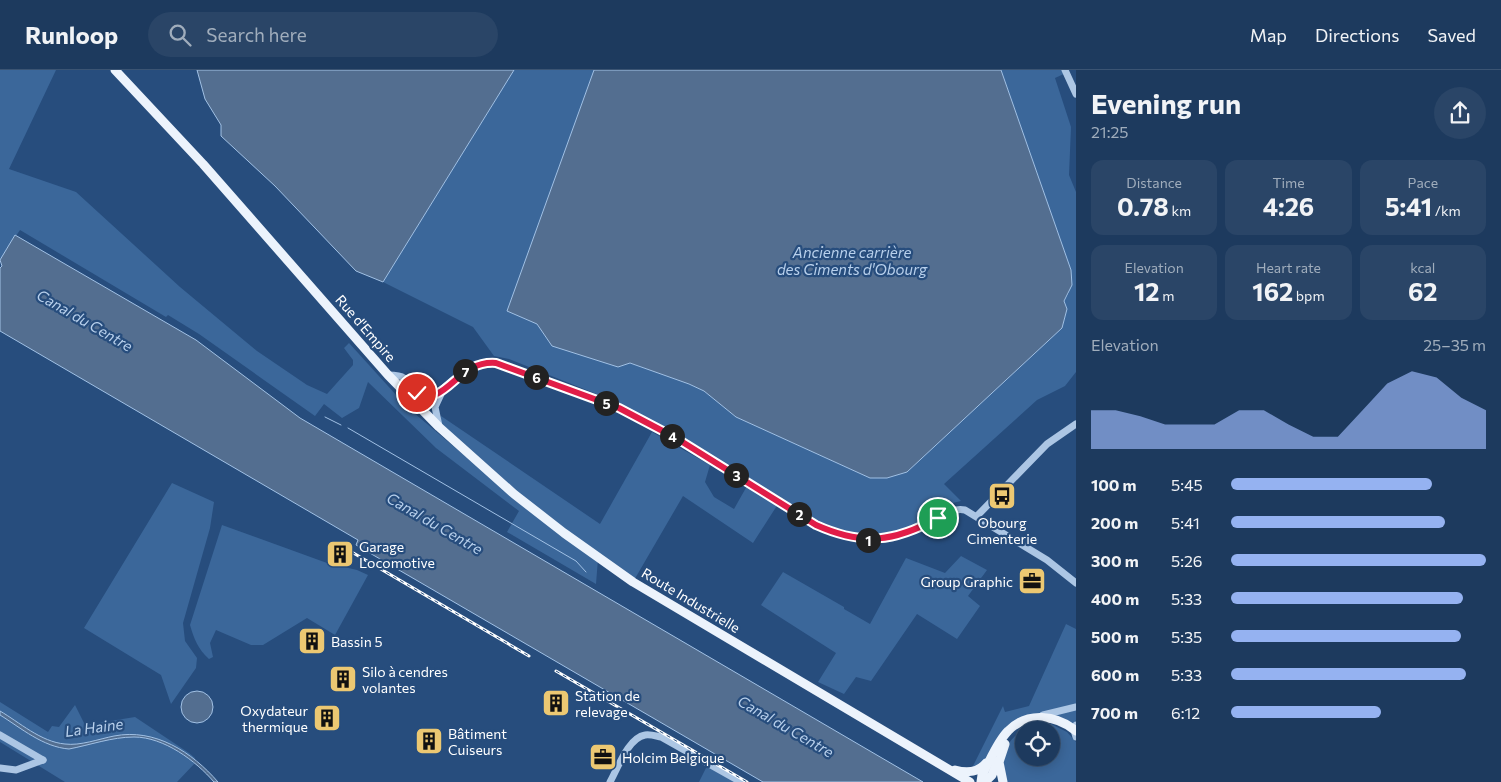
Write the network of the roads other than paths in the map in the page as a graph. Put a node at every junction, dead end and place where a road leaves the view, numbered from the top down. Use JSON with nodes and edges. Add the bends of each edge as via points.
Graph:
{"nodes":[{"id":1,"x":114,"y":70,"type":"edge"},
{"id":2,"x":1065,"y":70,"type":"edge"},
{"id":3,"x":1076,"y":94,"type":"edge"},
{"id":4,"x":388,"y":375,"type":"junction"},
{"id":5,"x":442,"y":392,"type":"junction"},
{"id":6,"x":420,"y":409,"type":"junction"},
{"id":7,"x":1076,"y":424,"type":"edge"},
{"id":8,"x":439,"y":427,"type":"junction"},
{"id":9,"x":977,"y":516,"type":"junction"},
{"id":10,"x":1076,"y":583,"type":"edge"},
{"id":11,"x":1076,"y":707,"type":"edge"},
{"id":12,"x":1033,"y":718,"type":"junction"},
{"id":13,"x":1076,"y":732,"type":"edge"},
{"id":14,"x":0,"y":735,"type":"edge"},
{"id":15,"x":1004,"y":736,"type":"junction"},
{"id":16,"x":1000,"y":757,"type":"junction"},
{"id":17,"x":945,"y":766,"type":"junction"},
{"id":18,"x":0,"y":768,"type":"edge"},
{"id":19,"x":610,"y":782,"type":"edge"},
{"id":20,"x":741,"y":782,"type":"edge"},
{"id":21,"x":970,"y":782,"type":"edge"},
{"id":22,"x":981,"y":782,"type":"edge"},
{"id":23,"x":985,"y":782,"type":"edge"},
{"id":24,"x":1003,"y":782,"type":"edge"}],
"edges":[{"from":1,"to":4,"type":"main road","name":"Rue d'Empire","via":[[203,164]]},
{"from":2,"to":3,"type":"street"},
{"from":4,"to":5,"type":"street","via":[[403,377],[417,393],[423,395]]},
{"from":4,"to":6,"type":"main road","name":"Rue d'Empire"},
{"from":5,"to":6,"type":"street"},
{"from":5,"to":8,"type":"street","via":[[435,407]]},
{"from":5,"to":9,"type":"street","via":[[469,368],[490,363],[504,366],[619,408],[676,438],[816,525],[856,539],[884,539],[904,534],[955,509]]},
{"from":6,"to":8,"type":"main road","name":"Route Industrielle"},
{"from":7,"to":9,"type":"street","via":[[1047,444]]},
{"from":8,"to":17,"type":"main road","name":"Route Industrielle","via":[[520,498],[608,565],[665,602]]},
{"from":9,"to":10,"type":"street","via":[[1047,560]]},
{"from":11,"to":12,"type":"street"},
{"from":12,"to":13,"type":"main road","via":[[1055,719]]},
{"from":12,"to":15,"type":"main road","via":[[1014,726]]},
{"from":13,"to":16,"type":"main road","via":[[1057,724],[1032,724],[1014,733]]},
{"from":14,"to":18,"type":"street","via":[[43,760],[16,770]]},
{"from":15,"to":17,"type":"main road","via":[[986,764],[978,770],[957,771]]},
{"from":15,"to":22,"type":"main road"},
{"from":16,"to":23,"type":"main road"},
{"from":16,"to":24,"type":"main road"},
{"from":17,"to":21,"type":"main road","name":"Route Industrielle"},
{"from":19,"to":20,"type":"street","via":[[632,744],[648,734],[661,737]]}]}
